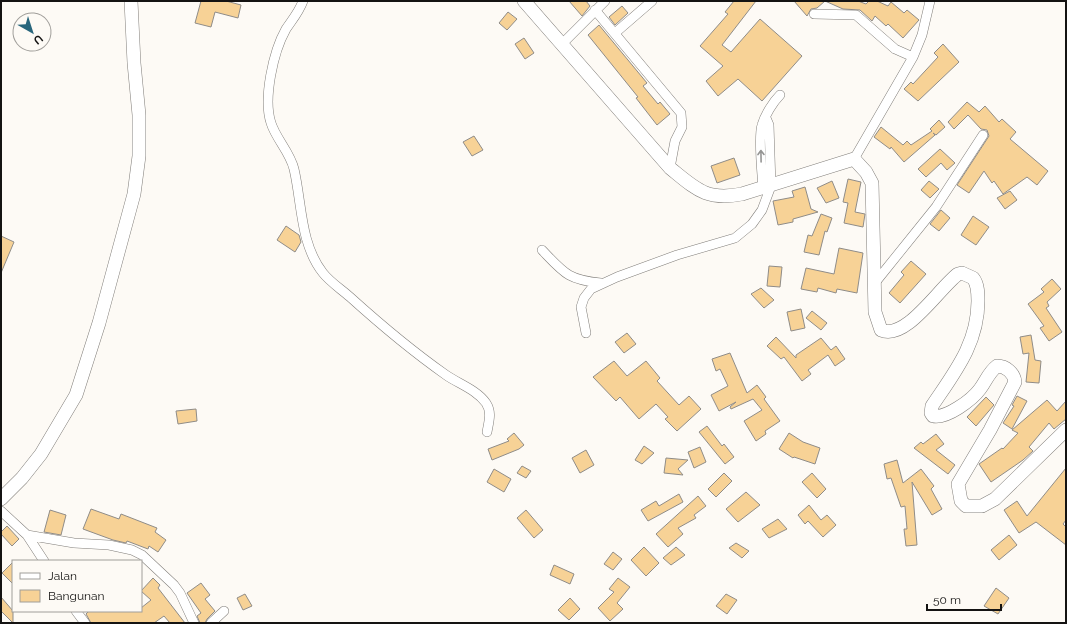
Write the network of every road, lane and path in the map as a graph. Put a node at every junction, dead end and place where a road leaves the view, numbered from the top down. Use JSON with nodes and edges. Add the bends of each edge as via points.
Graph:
{"nodes":[{"id":1,"x":130,"y":1,"type":"edge"},
{"id":2,"x":303,"y":1,"type":"edge"},
{"id":3,"x":524,"y":1,"type":"edge"},
{"id":4,"x":605,"y":1,"type":"edge"},
{"id":5,"x":652,"y":1,"type":"edge"},
{"id":6,"x":930,"y":1,"type":"edge"},
{"id":7,"x":595,"y":10,"type":"junction"},
{"id":8,"x":814,"y":14,"type":"dead end"},
{"id":9,"x":615,"y":33,"type":"junction"},
{"id":10,"x":562,"y":42,"type":"junction"},
{"id":11,"x":913,"y":57,"type":"junction"},
{"id":12,"x":780,"y":95,"type":"dead end"},
{"id":13,"x":983,"y":135,"type":"dead end"},
{"id":14,"x":854,"y":159,"type":"junction"},
{"id":15,"x":670,"y":168,"type":"junction"},
{"id":16,"x":767,"y":189,"type":"junction"},
{"id":17,"x":542,"y":250,"type":"dead end"},
{"id":18,"x":601,"y":283,"type":"junction"},
{"id":19,"x":874,"y":284,"type":"junction"},
{"id":20,"x":586,"y":333,"type":"dead end"},
{"id":21,"x":1066,"y":430,"type":"edge"},
{"id":22,"x":487,"y":432,"type":"dead end"},
{"id":23,"x":1,"y":499,"type":"edge"},
{"id":24,"x":1,"y":511,"type":"edge"},
{"id":25,"x":27,"y":535,"type":"junction"},
{"id":26,"x":43,"y":560,"type":"edge"},
{"id":27,"x":224,"y":611,"type":"dead end"},
{"id":28,"x":77,"y":612,"type":"edge"},
{"id":29,"x":85,"y":623,"type":"edge"},
{"id":30,"x":194,"y":623,"type":"edge"},
{"id":31,"x":211,"y":623,"type":"edge"}],
"edges":[{"from":1,"to":23,"type":"street","via":[[140,115],[139,156],[134,194],[97,330],[76,395],[41,454]]},
{"from":2,"to":22,"type":"street","via":[[278,49],[271,77],[268,107],[271,124],[293,166],[308,242],[317,264],[324,274],[381,325],[448,376],[479,395],[490,412]]},
{"from":3,"to":10,"type":"street"},
{"from":4,"to":7,"type":"street"},
{"from":5,"to":9,"type":"street"},
{"from":6,"to":11,"type":"street","via":[[922,35]]},
{"from":7,"to":9,"type":"street"},
{"from":7,"to":10,"type":"street"},
{"from":8,"to":11,"type":"street","via":[[856,15],[895,49]]},
{"from":9,"to":15,"type":"street","via":[[681,113],[682,127],[675,141]]},
{"from":10,"to":15,"type":"street"},
{"from":11,"to":14,"type":"street"},
{"from":12,"to":16,"type":"street","via":[[774,101],[766,118],[769,125]]},
{"from":13,"to":19,"type":"street","via":[[936,207]]},
{"from":14,"to":16,"type":"street"},
{"from":14,"to":19,"type":"street","via":[[872,183]]},
{"from":15,"to":16,"type":"street","via":[[694,188],[713,196],[732,196]]},
{"from":16,"to":18,"type":"street","via":[[762,210],[752,224],[735,238],[677,255]]},
{"from":17,"to":18,"type":"street","via":[[561,271],[572,278]]},
{"from":18,"to":20,"type":"street","via":[[591,289],[581,307]]},
{"from":19,"to":21,"type":"street","via":[[878,326],[886,332],[896,331],[907,325],[958,274],[962,273],[976,281],[978,310],[972,340],[957,370],[932,406],[931,413],[933,416],[943,417],[969,400],[997,366],[1011,373],[1015,382],[958,484],[961,501],[966,506],[982,506],[995,499]]},
{"from":24,"to":25,"type":"street"},
{"from":25,"to":26,"type":"street"},
{"from":25,"to":30,"type":"street","via":[[74,543],[109,545],[142,555],[177,589]]},
{"from":27,"to":31,"type":"street"},
{"from":28,"to":29,"type":"street"}]}
